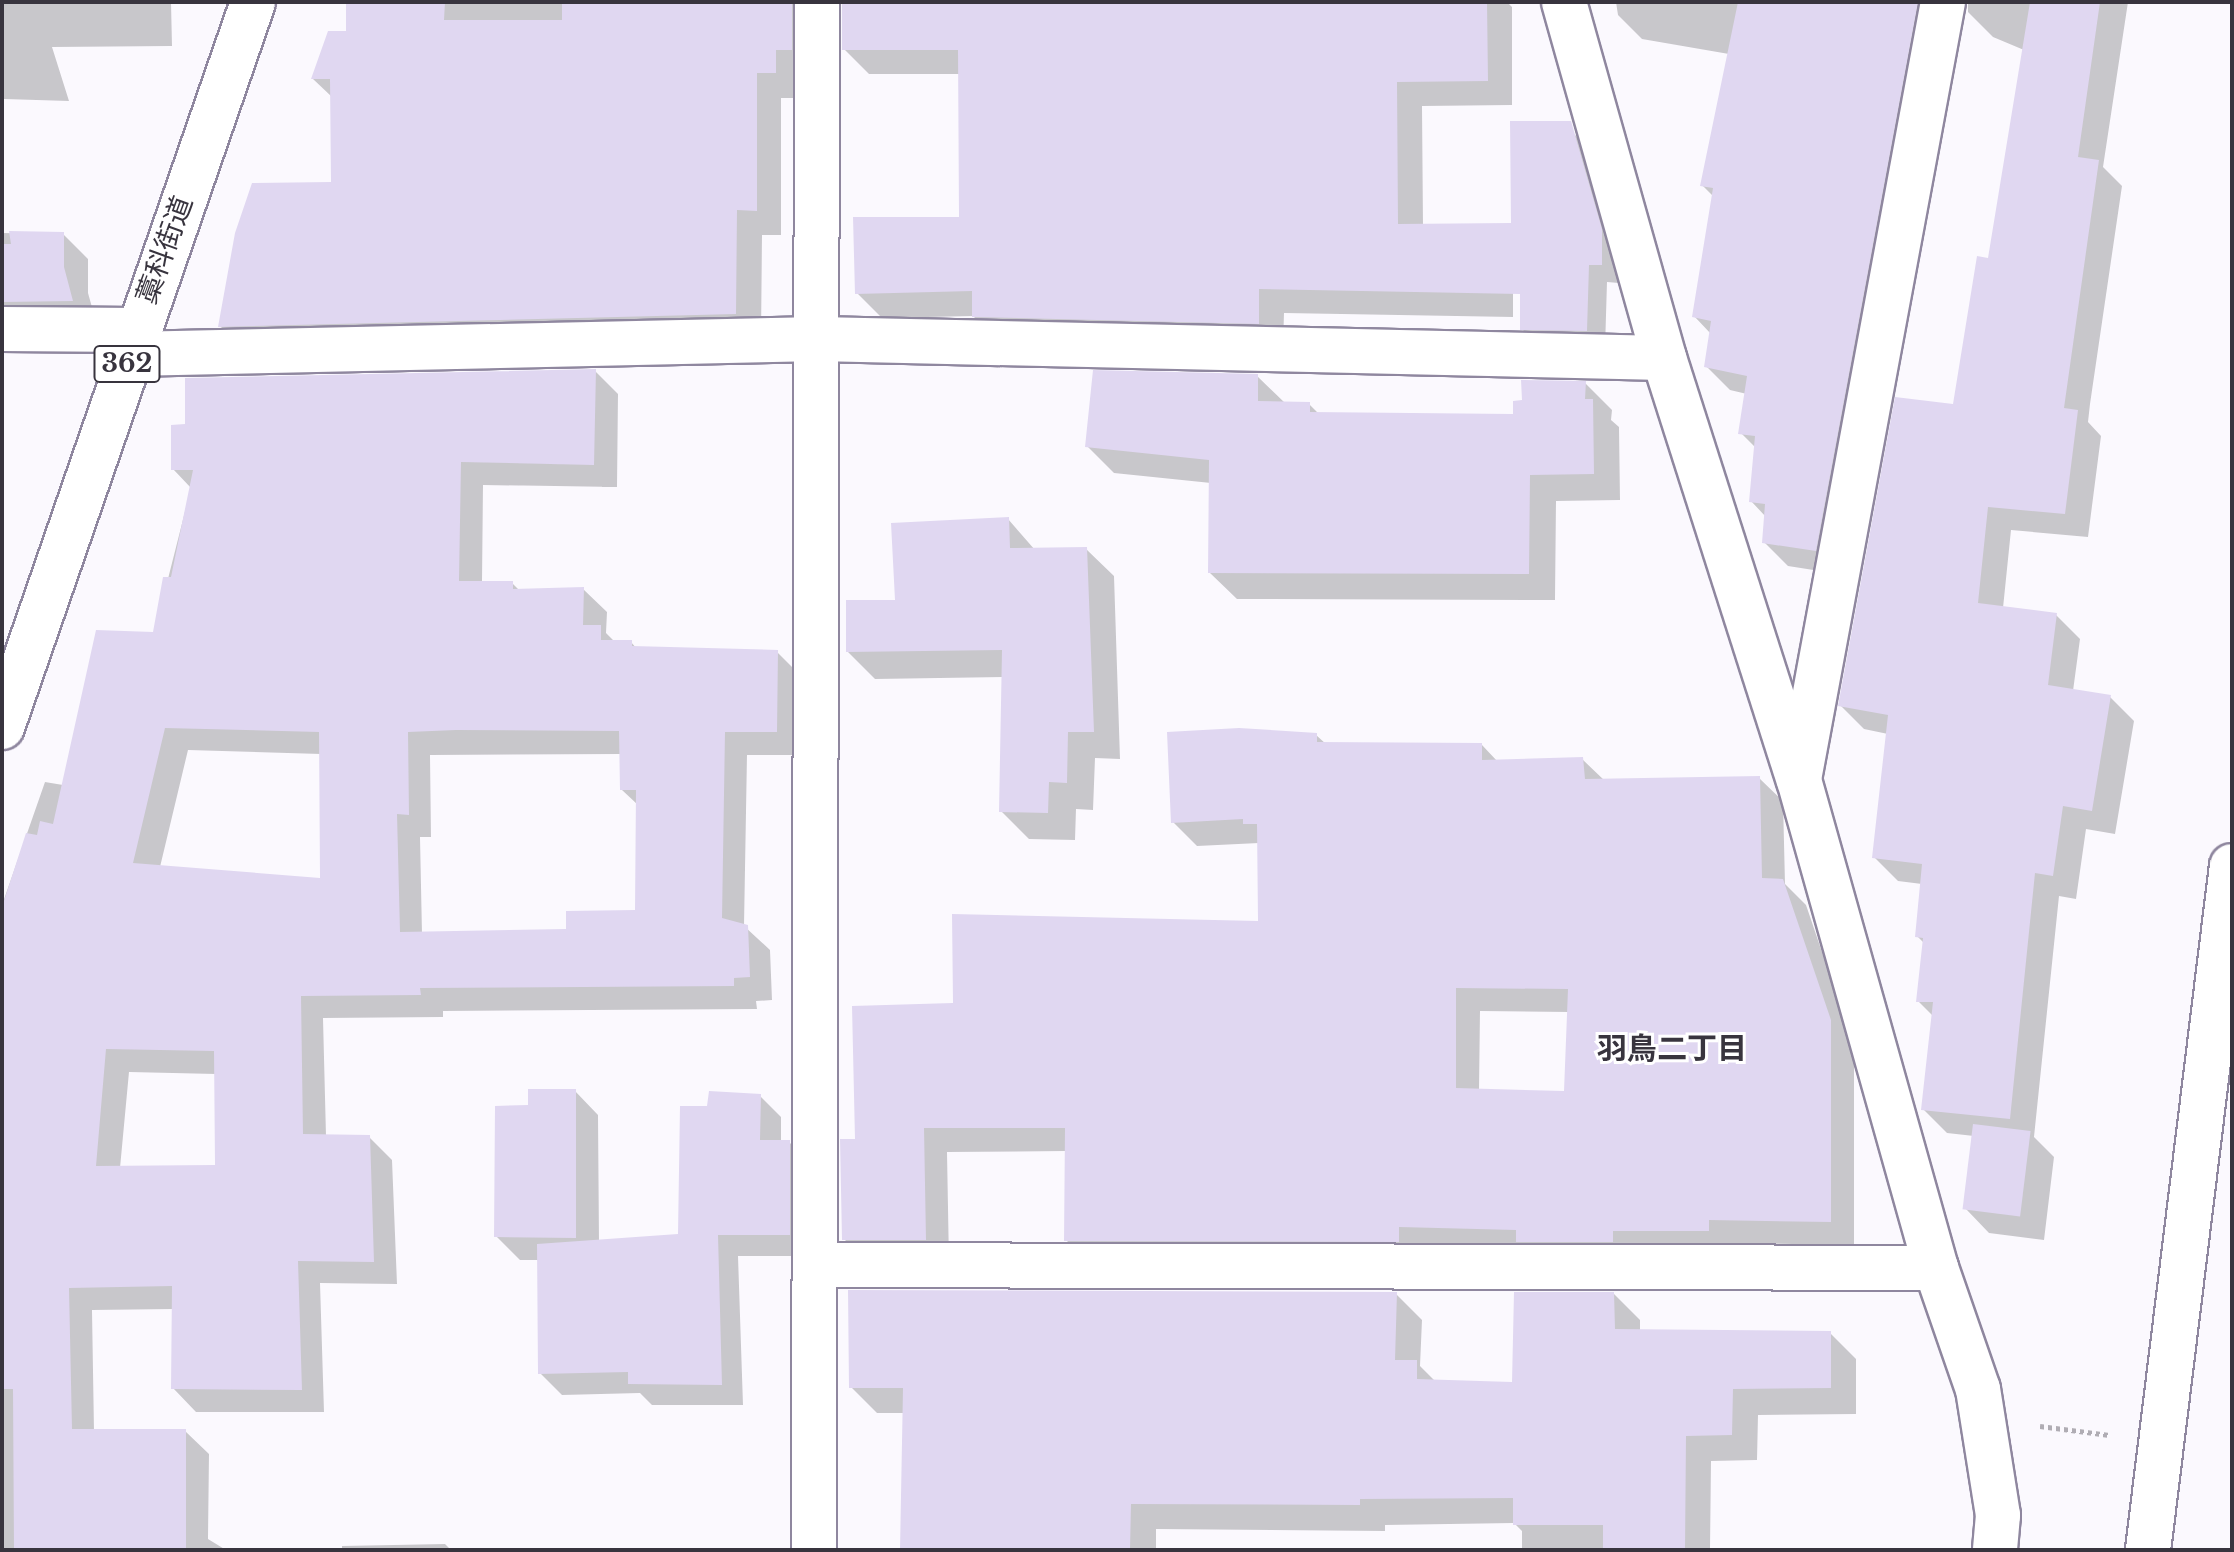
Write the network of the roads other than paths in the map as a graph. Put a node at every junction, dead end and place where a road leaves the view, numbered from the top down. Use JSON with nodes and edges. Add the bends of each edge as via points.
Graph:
{"nodes":[{"id":1,"x":253,"y":2,"type":"edge"},
{"id":2,"x":817,"y":2,"type":"edge"},
{"id":3,"x":1564,"y":2,"type":"edge"},
{"id":4,"x":1943,"y":2,"type":"edge"},
{"id":5,"x":2,"y":329,"type":"edge"},
{"id":6,"x":818,"y":339,"type":"junction"},
{"id":7,"x":134,"y":342,"type":"junction"},
{"id":8,"x":1664,"y":358,"type":"junction"},
{"id":9,"x":2,"y":727,"type":"edge"},
{"id":10,"x":1799,"y":780,"type":"junction"},
{"id":11,"x":2232,"y":866,"type":"edge"},
{"id":12,"x":816,"y":1265,"type":"junction"},
{"id":13,"x":1936,"y":1268,"type":"junction"},
{"id":14,"x":814,"y":1550,"type":"edge"},
{"id":15,"x":1995,"y":1550,"type":"edge"},
{"id":16,"x":2148,"y":1550,"type":"edge"}],
"edges":[{"from":1,"to":7,"type":"main road","name":"藁科街道","number":"362"},
{"from":2,"to":6,"type":"main road"},
{"from":3,"to":8,"type":"main road"},
{"from":4,"to":10,"type":"main road"},
{"from":5,"to":7,"type":"main road"},
{"from":6,"to":7,"type":"main road"},
{"from":6,"to":8,"type":"main road"},
{"from":6,"to":12,"type":"main road"},
{"from":7,"to":9,"type":"main road","name":"藁科街道","number":"362"},
{"from":8,"to":10,"type":"main road"},
{"from":10,"to":13,"type":"main road"},
{"from":11,"to":16,"type":"main road"},
{"from":12,"to":13,"type":"main road"},
{"from":12,"to":14,"type":"main road"},
{"from":13,"to":15,"type":"main road","via":[[1978,1389],[1998,1515]]}]}
